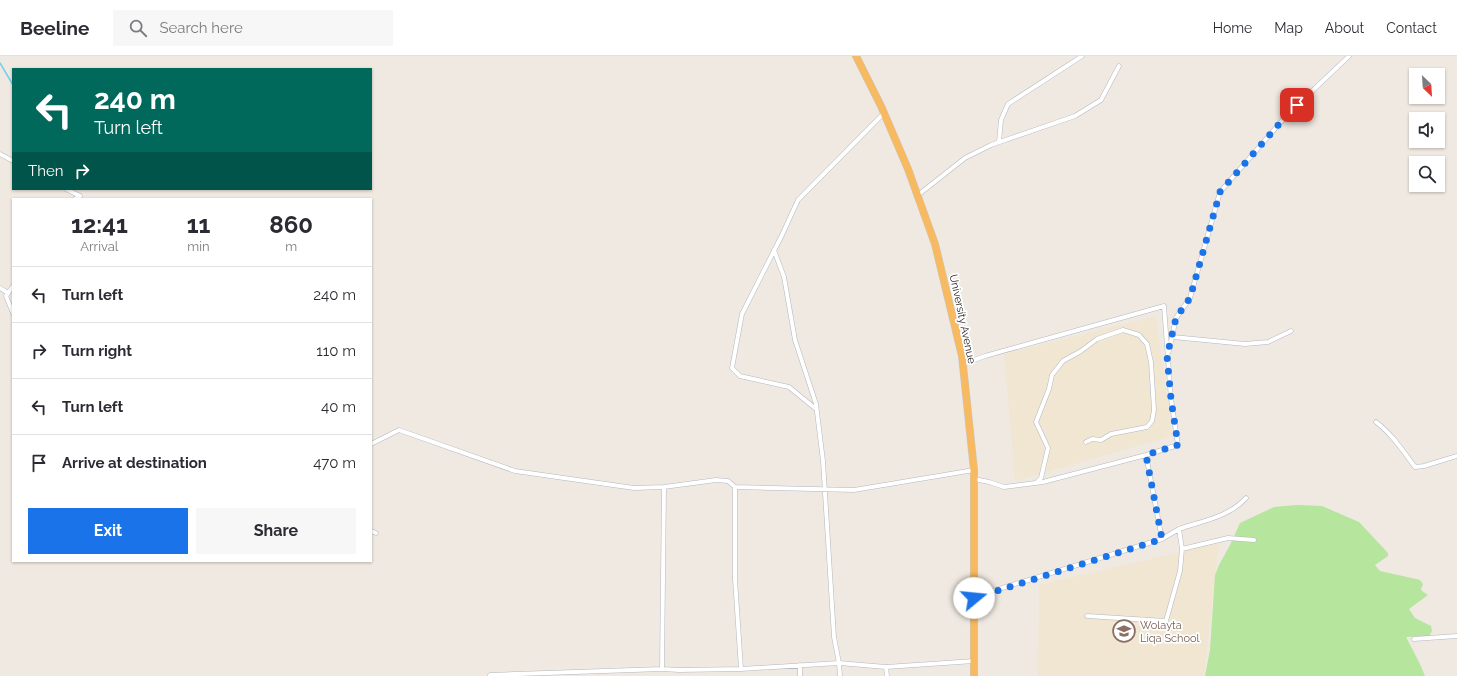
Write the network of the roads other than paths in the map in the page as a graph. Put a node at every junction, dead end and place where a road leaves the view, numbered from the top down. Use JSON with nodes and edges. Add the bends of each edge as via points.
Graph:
{"nodes":[{"id":1,"x":856,"y":56,"type":"edge"},
{"id":2,"x":1082,"y":56,"type":"edge"},
{"id":3,"x":1348,"y":56,"type":"edge"},
{"id":4,"x":1119,"y":66,"type":"dead end"},
{"id":5,"x":884,"y":113,"type":"junction"},
{"id":6,"x":999,"y":142,"type":"junction"},
{"id":7,"x":0,"y":154,"type":"edge"},
{"id":8,"x":12,"y":160,"type":"edge"},
{"id":9,"x":68,"y":190,"type":"edge"},
{"id":10,"x":918,"y":195,"type":"junction"},
{"id":11,"x":77,"y":198,"type":"edge"},
{"id":12,"x":774,"y":250,"type":"junction"},
{"id":13,"x":12,"y":287,"type":"edge"},
{"id":14,"x":0,"y":288,"type":"edge"},
{"id":15,"x":8,"y":293,"type":"junction"},
{"id":16,"x":12,"y":311,"type":"edge"},
{"id":17,"x":1291,"y":331,"type":"dead end"},
{"id":18,"x":1173,"y":337,"type":"junction"},
{"id":19,"x":1167,"y":356,"type":"junction"},
{"id":20,"x":962,"y":364,"type":"junction"},
{"id":21,"x":816,"y":409,"type":"junction"},
{"id":22,"x":1376,"y":422,"type":"dead end"},
{"id":23,"x":1086,"y":442,"type":"dead end"},
{"id":24,"x":372,"y":444,"type":"edge"},
{"id":25,"x":1146,"y":455,"type":"junction"},
{"id":26,"x":1457,"y":456,"type":"edge"},
{"id":27,"x":974,"y":470,"type":"junction"},
{"id":28,"x":974,"y":479,"type":"junction"},
{"id":29,"x":1038,"y":482,"type":"junction"},
{"id":30,"x":664,"y":487,"type":"junction"},
{"id":31,"x":735,"y":487,"type":"junction"},
{"id":32,"x":825,"y":489,"type":"junction"},
{"id":33,"x":1246,"y":498,"type":"dead end"},
{"id":34,"x":1179,"y":529,"type":"junction"},
{"id":35,"x":372,"y":531,"type":"edge"},
{"id":36,"x":376,"y":532,"type":"dead end"},
{"id":37,"x":1162,"y":539,"type":"junction"},
{"id":38,"x":1254,"y":540,"type":"dead end"},
{"id":39,"x":1182,"y":549,"type":"junction"},
{"id":40,"x":974,"y":598,"type":"junction"},
{"id":41,"x":1088,"y":616,"type":"dead end"},
{"id":42,"x":1457,"y":636,"type":"edge"},
{"id":43,"x":1414,"y":639,"type":"dead end"},
{"id":44,"x":974,"y":661,"type":"junction"},
{"id":45,"x":840,"y":663,"type":"junction"},
{"id":46,"x":800,"y":665,"type":"junction"},
{"id":47,"x":886,"y":667,"type":"junction"},
{"id":48,"x":662,"y":669,"type":"junction"},
{"id":49,"x":679,"y":670,"type":"junction"},
{"id":50,"x":714,"y":670,"type":"junction"},
{"id":51,"x":741,"y":670,"type":"junction"},
{"id":52,"x":636,"y":671,"type":"junction"},
{"id":53,"x":596,"y":674,"type":"edge"},
{"id":54,"x":490,"y":675,"type":"dead end"},
{"id":55,"x":636,"y":676,"type":"edge"},
{"id":56,"x":679,"y":676,"type":"edge"},
{"id":57,"x":714,"y":676,"type":"edge"},
{"id":58,"x":800,"y":676,"type":"edge"},
{"id":59,"x":840,"y":676,"type":"edge"},
{"id":60,"x":887,"y":676,"type":"edge"},
{"id":61,"x":974,"y":676,"type":"edge"}],
"edges":[{"from":1,"to":5,"type":"highway","name":"University Avenue"},
{"from":2,"to":6,"type":"street","via":[[1008,104],[1001,120]]},
{"from":3,"to":18,"type":"street","via":[[1287,115],[1220,192],[1190,298],[1176,318]]},
{"from":4,"to":6,"type":"street","via":[[1101,100],[1075,116]]},
{"from":5,"to":10,"type":"highway","name":"University Avenue"},
{"from":5,"to":12,"type":"street","via":[[798,200]]},
{"from":6,"to":10,"type":"street","via":[[965,158]]},
{"from":7,"to":8,"type":"street"},
{"from":9,"to":11,"type":"street","via":[[80,196]]},
{"from":10,"to":20,"type":"highway","name":"University Avenue","via":[[935,244]]},
{"from":12,"to":21,"type":"street","via":[[784,277],[795,340]]},
{"from":12,"to":21,"type":"street","via":[[742,314],[732,368],[740,376],[789,387]]},
{"from":13,"to":15,"type":"street"},
{"from":14,"to":15,"type":"street"},
{"from":15,"to":16,"type":"street","via":[[6,296]]},
{"from":17,"to":18,"type":"street","via":[[1268,342],[1244,344]]},
{"from":18,"to":19,"type":"street"},
{"from":19,"to":20,"type":"street","via":[[1164,306]]},
{"from":19,"to":25,"type":"street","via":[[1178,445]]},
{"from":20,"to":27,"type":"highway","name":"University Avenue"},
{"from":21,"to":32,"type":"street"},
{"from":22,"to":26,"type":"street","via":[[1394,439],[1415,467]]},
{"from":23,"to":29,"type":"street","via":[[1147,427],[1152,421],[1154,398],[1150,362],[1147,344],[1139,335],[1123,330],[1097,339],[1063,361],[1052,375],[1036,422],[1048,448],[1042,478]]},
{"from":24,"to":30,"type":"street","via":[[399,430],[515,470],[634,488]]},
{"from":25,"to":29,"type":"street"},
{"from":25,"to":37,"type":"street"},
{"from":27,"to":28,"type":"highway","name":"University Avenue"},
{"from":27,"to":32,"type":"street","via":[[854,490]]},
{"from":28,"to":29,"type":"street","via":[[1004,487]]},
{"from":28,"to":40,"type":"highway","name":"University Avenue"},
{"from":30,"to":31,"type":"street","via":[[716,480],[728,481]]},
{"from":30,"to":48,"type":"street"},
{"from":31,"to":32,"type":"street"},
{"from":31,"to":51,"type":"street","via":[[735,579]]},
{"from":32,"to":45,"type":"street","via":[[834,637]]},
{"from":33,"to":34,"type":"street","via":[[1229,512]]},
{"from":34,"to":37,"type":"street"},
{"from":34,"to":39,"type":"street"},
{"from":35,"to":36,"type":"street"},
{"from":37,"to":40,"type":"street"},
{"from":38,"to":39,"type":"street","via":[[1228,538]]},
{"from":39,"to":41,"type":"street","via":[[1180,571],[1166,621]]},
{"from":40,"to":44,"type":"highway","name":"University Avenue"},
{"from":42,"to":43,"type":"street"},
{"from":44,"to":47,"type":"street"},
{"from":44,"to":61,"type":"highway","name":"University Avenue"},
{"from":45,"to":46,"type":"street"},
{"from":45,"to":47,"type":"street"},
{"from":45,"to":59,"type":"street"},
{"from":46,"to":51,"type":"street"},
{"from":46,"to":58,"type":"street"},
{"from":47,"to":60,"type":"street"},
{"from":48,"to":49,"type":"street"},
{"from":48,"to":52,"type":"street"},
{"from":49,"to":50,"type":"street"},
{"from":49,"to":56,"type":"street"},
{"from":50,"to":51,"type":"street"},
{"from":50,"to":57,"type":"street"},
{"from":52,"to":53,"type":"street"},
{"from":52,"to":55,"type":"street"},
{"from":53,"to":54,"type":"street"}]}
